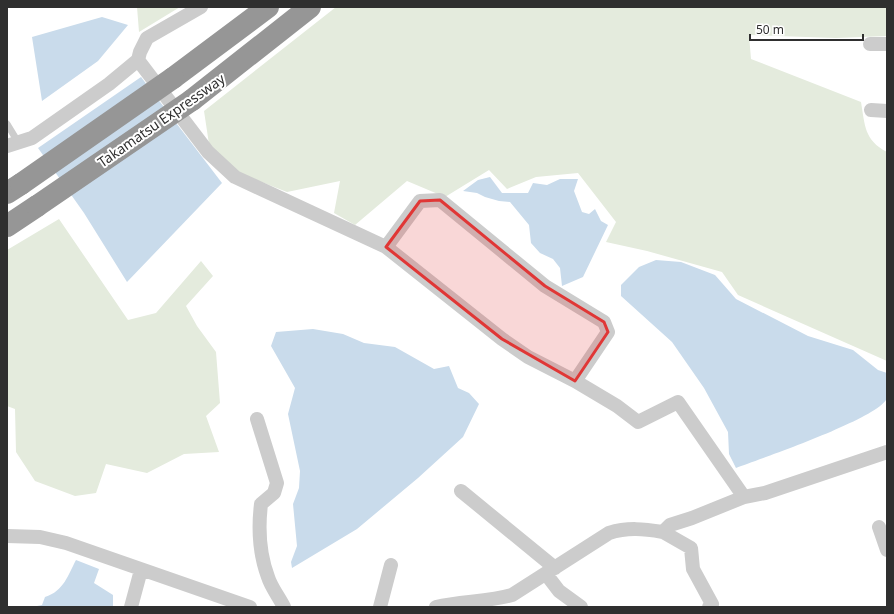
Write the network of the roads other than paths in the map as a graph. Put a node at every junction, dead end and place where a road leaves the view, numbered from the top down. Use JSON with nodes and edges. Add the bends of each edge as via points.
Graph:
{"nodes":[{"id":1,"x":201,"y":7,"type":"edge"},
{"id":2,"x":268,"y":7,"type":"edge"},
{"id":3,"x":310,"y":7,"type":"edge"},
{"id":4,"x":870,"y":44,"type":"dead end"},
{"id":5,"x":887,"y":44,"type":"edge"},
{"id":6,"x":138,"y":60,"type":"junction"},
{"id":7,"x":871,"y":110,"type":"dead end"},
{"id":8,"x":887,"y":111,"type":"edge"},
{"id":9,"x":7,"y":124,"type":"edge"},
{"id":10,"x":12,"y":144,"type":"edge"},
{"id":11,"x":14,"y":188,"type":"edge"},
{"id":12,"x":7,"y":226,"type":"edge"},
{"id":13,"x":386,"y":247,"type":"junction"},
{"id":14,"x":575,"y":380,"type":"junction"},
{"id":15,"x":257,"y":419,"type":"dead end"},
{"id":16,"x":887,"y":452,"type":"edge"},
{"id":17,"x":461,"y":491,"type":"dead end"},
{"id":18,"x":744,"y":497,"type":"junction"},
{"id":19,"x":879,"y":528,"type":"dead end"},
{"id":20,"x":663,"y":532,"type":"junction"},
{"id":21,"x":7,"y":536,"type":"edge"},
{"id":22,"x":887,"y":550,"type":"edge"},
{"id":23,"x":391,"y":565,"type":"dead end"},
{"id":24,"x":141,"y":570,"type":"junction"},
{"id":25,"x":550,"y":571,"type":"junction"},
{"id":26,"x":222,"y":602,"type":"edge"},
{"id":27,"x":131,"y":607,"type":"edge"},
{"id":28,"x":250,"y":607,"type":"edge"},
{"id":29,"x":284,"y":607,"type":"edge"},
{"id":30,"x":380,"y":607,"type":"edge"},
{"id":31,"x":436,"y":607,"type":"edge"},
{"id":32,"x":580,"y":607,"type":"edge"},
{"id":33,"x":709,"y":607,"type":"edge"}],
"edges":[{"from":1,"to":6,"type":"street","via":[[147,38]]},
{"from":2,"to":11,"type":"highway","name":"Takamatsu Expressway","bridge":true,"via":[[173,78]]},
{"from":3,"to":12,"type":"highway","name":"Takamatsu Expressway","bridge":true,"via":[[192,100]]},
{"from":4,"to":5,"type":"street"},
{"from":6,"to":10,"type":"street","via":[[110,84],[32,138]]},
{"from":6,"to":13,"type":"street","via":[[208,152],[235,177]]},
{"from":7,"to":8,"type":"street"},
{"from":9,"to":10,"type":"lane"},
{"from":13,"to":14,"type":"street","via":[[502,339],[528,357]]},
{"from":13,"to":14,"type":"street","via":[[420,201],[440,200],[545,286],[604,322],[608,332]]},
{"from":14,"to":18,"type":"street","via":[[638,422],[678,402]]},
{"from":15,"to":29,"type":"street","via":[[277,483],[274,493],[261,504],[258,526],[261,549],[268,578]]},
{"from":16,"to":18,"type":"street","via":[[765,493]]},
{"from":17,"to":25,"type":"street"},
{"from":18,"to":20,"type":"street","via":[[670,525]]},
{"from":19,"to":22,"type":"street"},
{"from":20,"to":25,"type":"street","via":[[639,528],[615,531]]},
{"from":20,"to":33,"type":"street","via":[[691,548],[693,569],[712,604]]},
{"from":21,"to":24,"type":"street","via":[[40,537],[66,543]]},
{"from":23,"to":30,"type":"street"},
{"from":24,"to":26,"type":"street","via":[[202,589]]},
{"from":24,"to":27,"type":"street"},
{"from":25,"to":31,"type":"street","via":[[512,595],[494,600],[455,602]]},
{"from":25,"to":32,"type":"street","via":[[559,591]]},
{"from":26,"to":28,"type":"street"}]}
